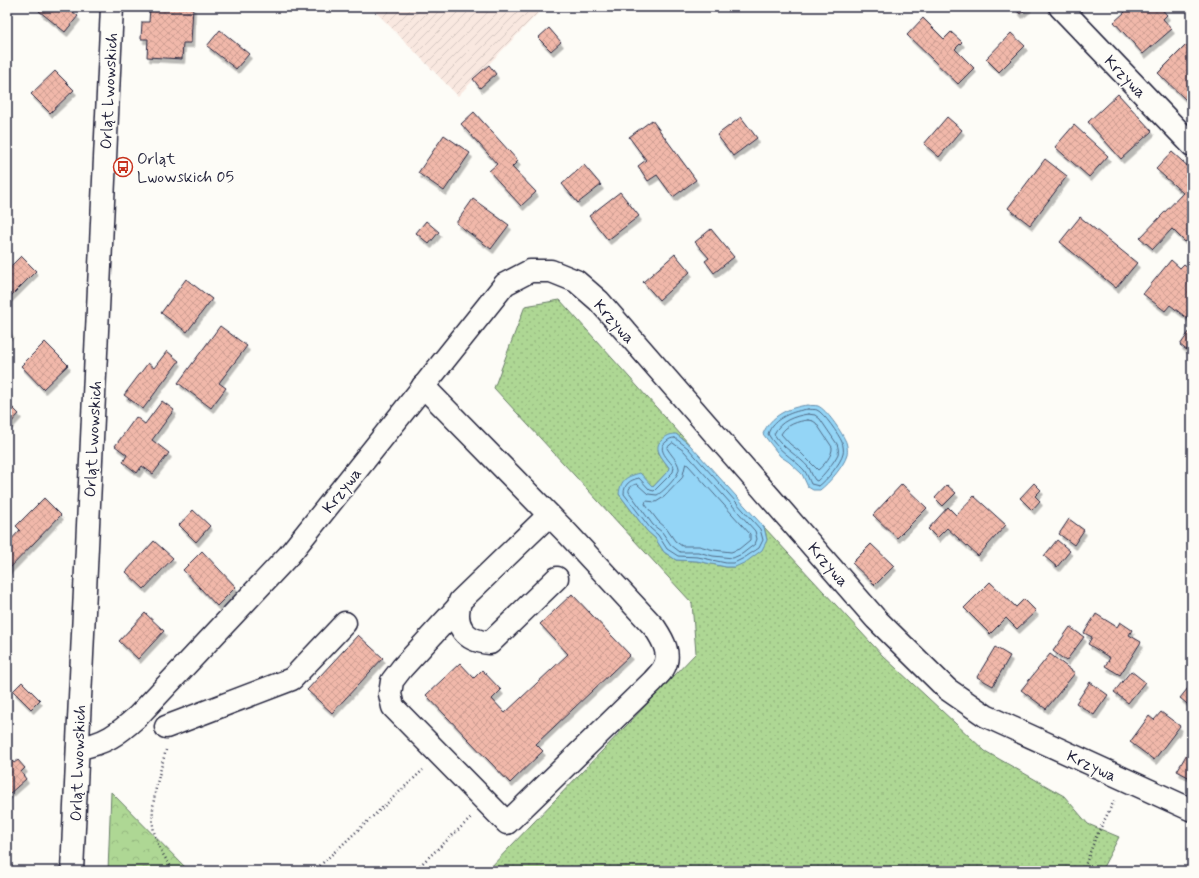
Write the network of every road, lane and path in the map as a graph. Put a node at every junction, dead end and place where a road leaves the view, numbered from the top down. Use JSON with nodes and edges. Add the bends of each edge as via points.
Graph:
{"nodes":[{"id":1,"x":112,"y":7,"type":"edge"},
{"id":2,"x":1060,"y":7,"type":"edge"},
{"id":3,"x":1192,"y":145,"type":"edge"},
{"id":4,"x":423,"y":386,"type":"junction"},
{"id":5,"x":549,"y":515,"type":"junction"},
{"id":6,"x":557,"y":578,"type":"dead end"},
{"id":7,"x":459,"y":606,"type":"junction"},
{"id":8,"x":346,"y":623,"type":"dead end"},
{"id":9,"x":166,"y":727,"type":"joint"},
{"id":10,"x":78,"y":748,"type":"junction"},
{"id":11,"x":440,"y":755,"type":"junction"},
{"id":12,"x":1125,"y":780,"type":"junction"},
{"id":13,"x":488,"y":803,"type":"junction"},
{"id":14,"x":1192,"y":810,"type":"edge"},
{"id":15,"x":72,"y":871,"type":"edge"},
{"id":16,"x":174,"y":871,"type":"edge"},
{"id":17,"x":314,"y":871,"type":"edge"},
{"id":18,"x":414,"y":871,"type":"edge"},
{"id":19,"x":1083,"y":871,"type":"edge"}],
"edges":[{"from":1,"to":10,"type":"street","name":"Orląt Lwowskich"},
{"from":2,"to":3,"type":"street","name":"Krzywa"},
{"from":4,"to":5,"type":"street"},
{"from":4,"to":10,"type":"street","name":"Krzywa","via":[[289,555],[138,716],[105,742]]},
{"from":4,"to":12,"type":"street","name":"Krzywa","via":[[505,284],[530,271],[551,271],[576,281],[599,301],[876,619],[947,689],[986,716]]},
{"from":5,"to":7,"type":"street","via":[[460,601]]},
{"from":5,"to":13,"type":"street","via":[[655,628],[664,642],[667,655],[664,668],[653,681],[507,823]]},
{"from":6,"to":7,"type":"street","via":[[490,643],[479,642],[467,635],[458,623]]},
{"from":7,"to":11,"type":"street","via":[[402,668],[392,681],[390,694],[393,708]]},
{"from":8,"to":9,"type":"street","via":[[292,679]]},
{"from":9,"to":16,"type":"path","via":[[169,731],[168,745],[154,798],[153,817],[154,833]]},
{"from":10,"to":15,"type":"street","name":"Orląt Lwowskich"},
{"from":11,"to":13,"type":"street"},
{"from":11,"to":17,"type":"path"},
{"from":12,"to":14,"type":"street","name":"Krzywa"},
{"from":12,"to":19,"type":"path","via":[[1095,839]]},
{"from":13,"to":18,"type":"path"}]}
